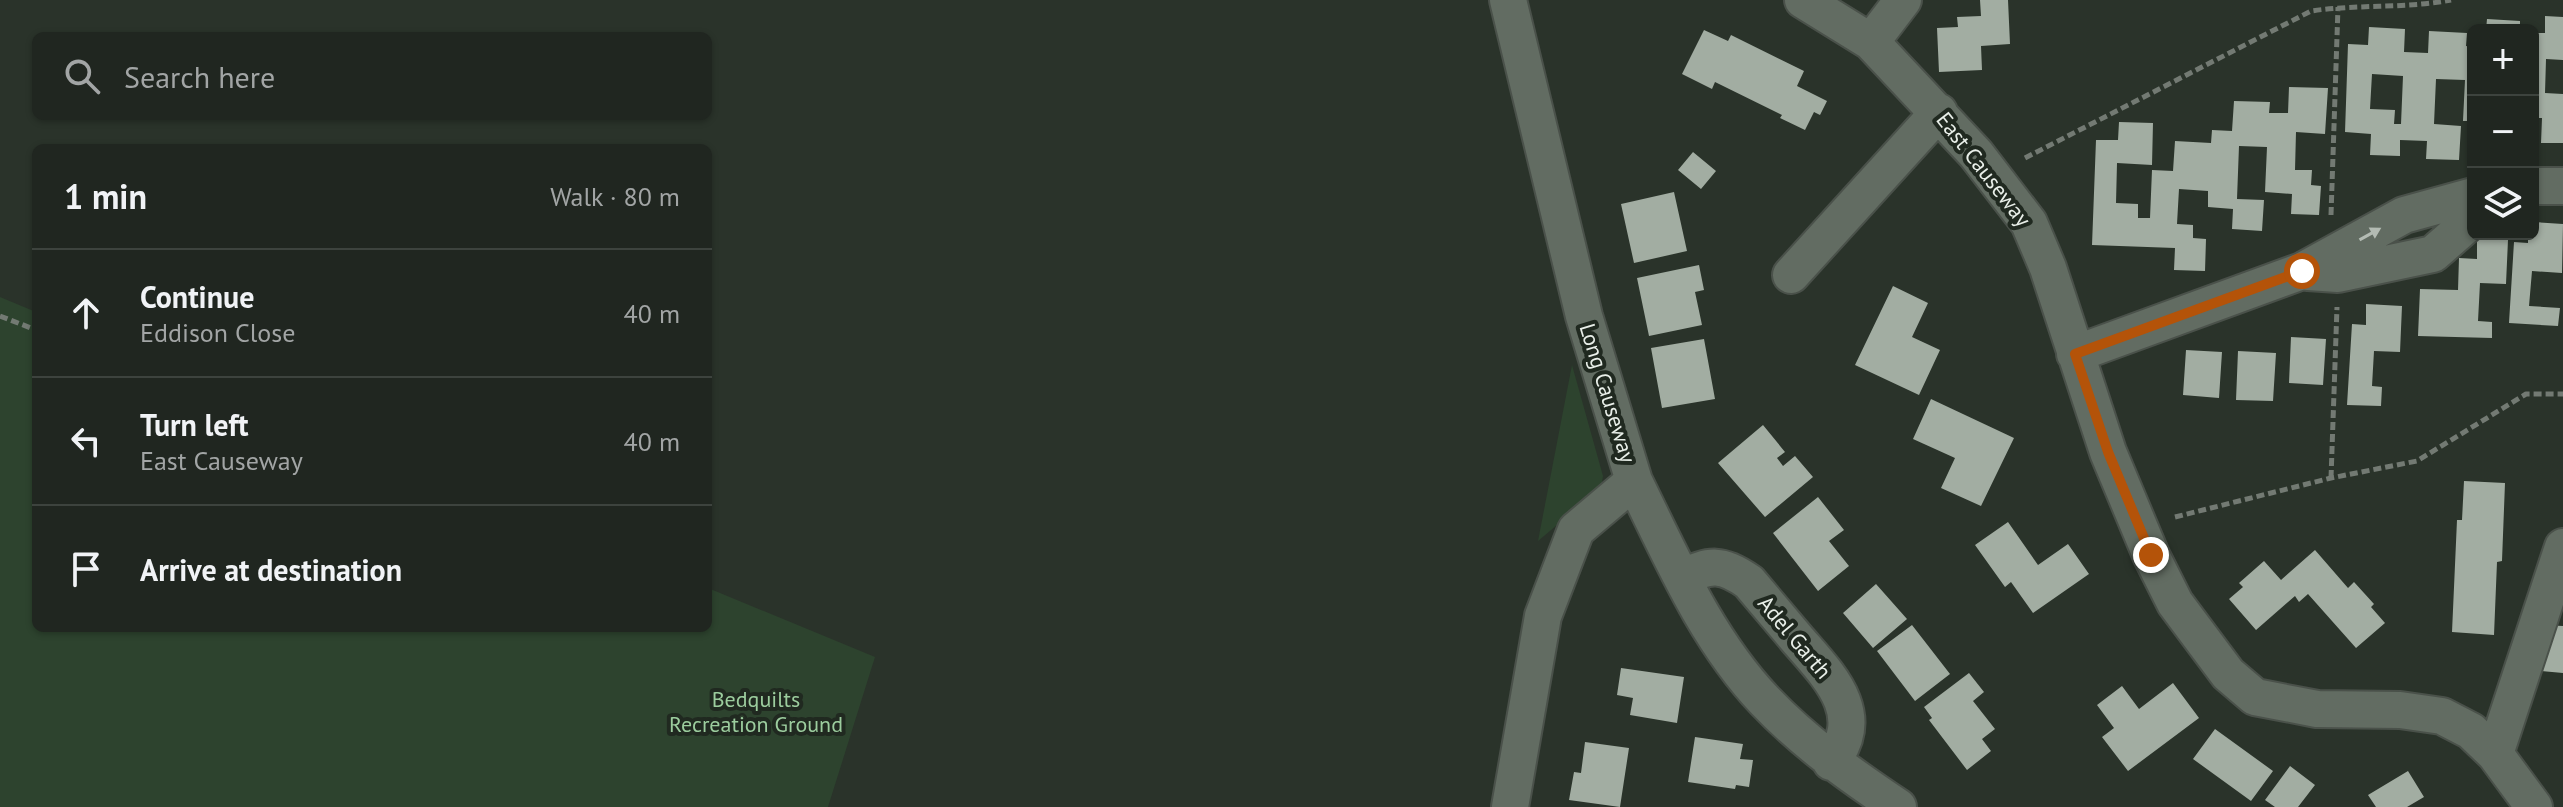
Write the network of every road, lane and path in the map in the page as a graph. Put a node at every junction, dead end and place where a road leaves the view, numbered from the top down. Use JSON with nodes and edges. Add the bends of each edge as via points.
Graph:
{"nodes":[{"id":1,"x":1508,"y":0,"type":"edge"},
{"id":2,"x":1803,"y":0,"type":"edge"},
{"id":3,"x":1903,"y":0,"type":"edge"},
{"id":4,"x":2451,"y":0,"type":"edge"},
{"id":5,"x":2338,"y":7,"type":"junction"},
{"id":6,"x":1871,"y":42,"type":"junction"},
{"id":7,"x":1939,"y":112,"type":"junction"},
{"id":8,"x":1992,"y":174,"type":"junction"},
{"id":9,"x":2539,"y":186,"type":"edge"},
{"id":10,"x":2563,"y":186,"type":"edge"},
{"id":11,"x":2467,"y":198,"type":"edge"},
{"id":12,"x":2467,"y":224,"type":"edge"},
{"id":13,"x":2323,"y":267,"type":"junction"},
{"id":14,"x":1791,"y":275,"type":"dead end"},
{"id":15,"x":0,"y":316,"type":"edge"},
{"id":16,"x":32,"y":328,"type":"edge"},
{"id":17,"x":2075,"y":354,"type":"junction"},
{"id":18,"x":2563,"y":394,"type":"edge"},
{"id":19,"x":2331,"y":478,"type":"junction"},
{"id":20,"x":1634,"y":481,"type":"junction"},
{"id":21,"x":2139,"y":525,"type":"junction"},
{"id":22,"x":2563,"y":547,"type":"edge"},
{"id":23,"x":1682,"y":578,"type":"junction"},
{"id":24,"x":2495,"y":754,"type":"junction"},
{"id":25,"x":1831,"y":762,"type":"junction"},
{"id":26,"x":1510,"y":807,"type":"edge"},
{"id":27,"x":1898,"y":807,"type":"edge"},
{"id":28,"x":2534,"y":807,"type":"edge"}],
"edges":[{"from":1,"to":20,"type":"street","name":"Long Causeway","via":[[1584,316]]},
{"from":2,"to":6,"type":"street","name":"East Causeway"},
{"from":3,"to":6,"type":"street"},
{"from":4,"to":5,"type":"path","via":[[2421,6]]},
{"from":5,"to":8,"type":"path","via":[[2311,11]]},
{"from":5,"to":13,"type":"path"},
{"from":6,"to":7,"type":"street","name":"East Causeway"},
{"from":7,"to":8,"type":"street","name":"East Causeway"},
{"from":7,"to":14,"type":"street"},
{"from":8,"to":17,"type":"street","name":"East Causeway","via":[[2029,223]]},
{"from":9,"to":10,"type":"street"},
{"from":13,"to":11,"type":"street","one_way":true,"via":[[2404,215]]},
{"from":12,"to":13,"type":"street","via":[[2433,254]]},
{"from":13,"to":17,"type":"street"},
{"from":13,"to":19,"type":"path"},
{"from":15,"to":16,"type":"path"},
{"from":17,"to":21,"type":"street","name":"East Causeway"},
{"from":18,"to":19,"type":"path","via":[[2526,394],[2417,461]]},
{"from":19,"to":21,"type":"path"},
{"from":20,"to":23,"type":"street"},
{"from":20,"to":26,"type":"street","name":"Long Causeway","via":[[1576,530],[1543,616]]},
{"from":21,"to":24,"type":"street","name":"East Causeway","via":[[2175,603],[2228,674],[2255,697],[2317,709],[2442,716],[2471,731]]},
{"from":22,"to":24,"type":"street"},
{"from":23,"to":25,"type":"street","via":[[1736,666],[1764,700]]},
{"from":23,"to":25,"type":"street","name":"Adel Garth","via":[[1716,566],[1735,572],[1833,680],[1847,726],[1843,746]]},
{"from":24,"to":28,"type":"street","name":"East Causeway"},
{"from":25,"to":27,"type":"street"}]}
